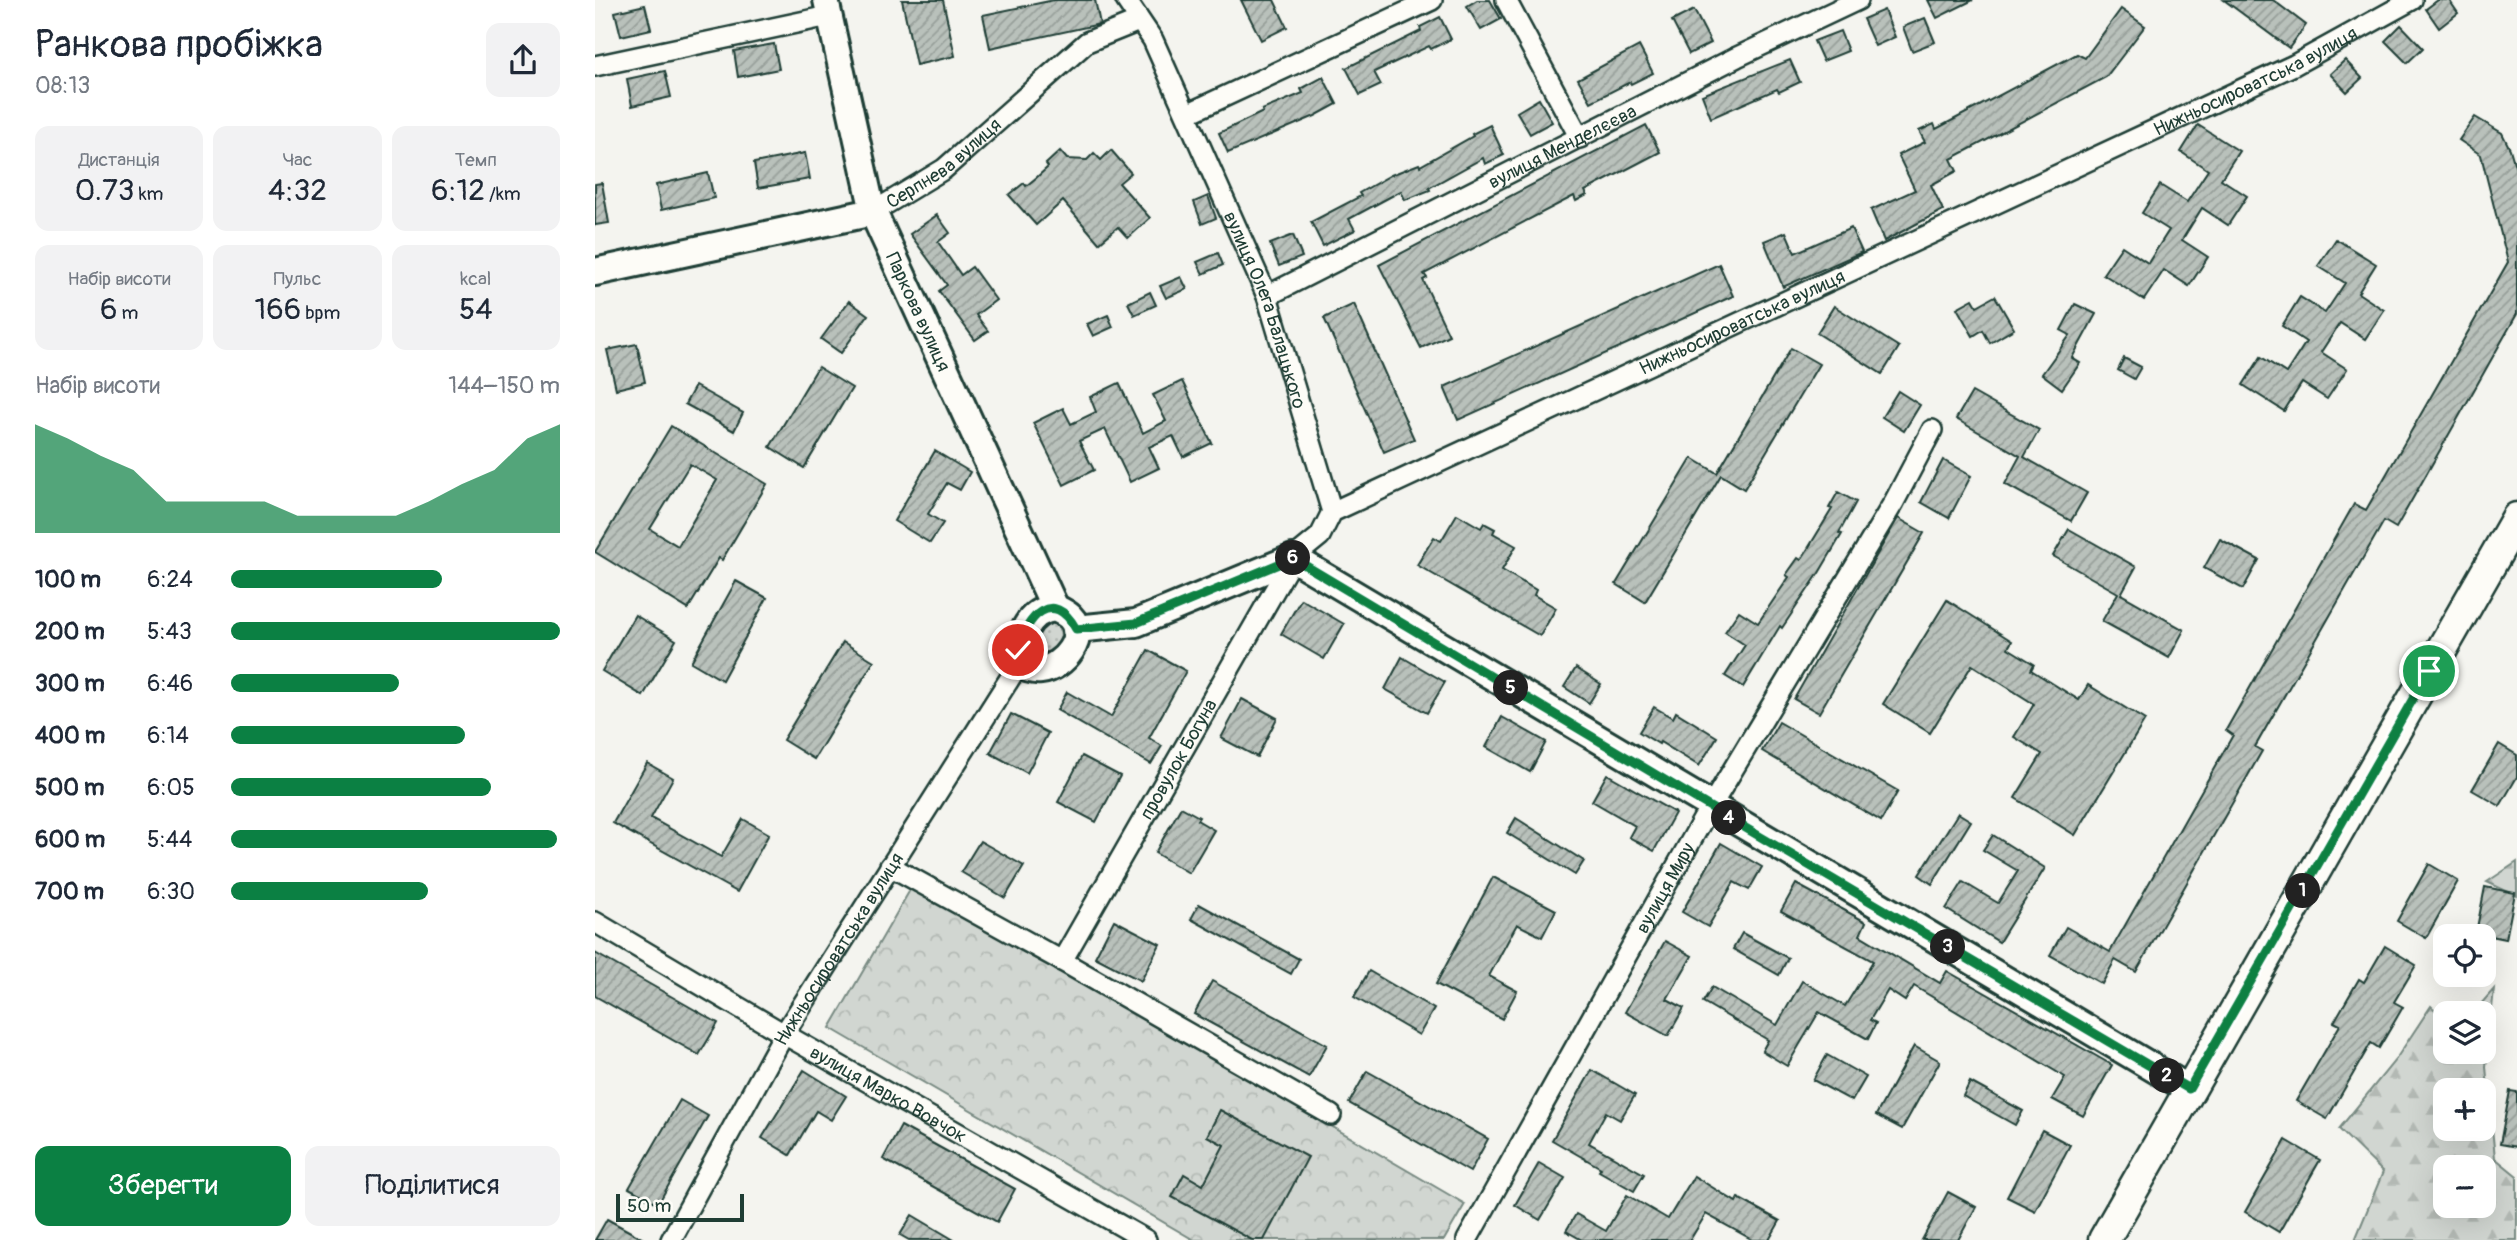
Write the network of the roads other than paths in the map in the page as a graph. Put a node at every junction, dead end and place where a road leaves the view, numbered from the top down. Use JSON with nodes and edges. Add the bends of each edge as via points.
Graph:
{"nodes":[{"id":1,"x":1126,"y":0,"type":"edge"},
{"id":2,"x":1432,"y":0,"type":"edge"},
{"id":3,"x":1506,"y":0,"type":"edge"},
{"id":4,"x":1858,"y":0,"type":"edge"},
{"id":5,"x":2412,"y":0,"type":"edge"},
{"id":6,"x":828,"y":8,"type":"edge"},
{"id":7,"x":1139,"y":21,"type":"junction"},
{"id":8,"x":595,"y":66,"type":"edge"},
{"id":9,"x":1187,"y":114,"type":"junction"},
{"id":10,"x":1580,"y":138,"type":"junction"},
{"id":11,"x":873,"y":212,"type":"junction"},
{"id":12,"x":595,"y":272,"type":"edge"},
{"id":13,"x":1267,"y":296,"type":"junction"},
{"id":14,"x":1933,"y":430,"type":"dead end"},
{"id":15,"x":1332,"y":512,"type":"junction"},
{"id":16,"x":2517,"y":518,"type":"edge"},
{"id":17,"x":1293,"y":558,"type":"junction"},
{"id":18,"x":1055,"y":608,"type":"junction"},
{"id":19,"x":1076,"y":629,"type":"junction"},
{"id":20,"x":1019,"y":664,"type":"junction"},
{"id":21,"x":1710,"y":807,"type":"junction"},
{"id":22,"x":890,"y":866,"type":"junction"},
{"id":23,"x":595,"y":922,"type":"edge"},
{"id":24,"x":1062,"y":961,"type":"junction"},
{"id":25,"x":784,"y":1034,"type":"junction"},
{"id":26,"x":2189,"y":1089,"type":"junction"},
{"id":27,"x":1331,"y":1115,"type":"dead end"},
{"id":28,"x":671,"y":1240,"type":"edge"},
{"id":29,"x":1146,"y":1240,"type":"edge"},
{"id":30,"x":1467,"y":1240,"type":"edge"},
{"id":31,"x":2104,"y":1240,"type":"edge"}],
"edges":[{"from":1,"to":7,"type":"street","name":"вулиця Олега Балацького"},
{"from":2,"to":9,"type":"street"},
{"from":3,"to":10,"type":"street"},
{"from":4,"to":10,"type":"street","name":"вулиця Менделєєва"},
{"from":5,"to":15,"type":"street","name":"Нижньосироватська вулиця","via":[[2294,65]]},
{"from":6,"to":8,"type":"street"},
{"from":6,"to":11,"type":"street","name":"Паркова вулиця"},
{"from":7,"to":9,"type":"street","name":"вулиця Олега Балацького","via":[[1153,40]]},
{"from":7,"to":11,"type":"street","name":"Серпнева вулиця","via":[[1087,42],[944,169]]},
{"from":9,"to":13,"type":"street","name":"вулиця Олега Балацького"},
{"from":10,"to":13,"type":"street","name":"вулиця Менделєєва"},
{"from":11,"to":12,"type":"main road","name":"Серпнева вулиця"},
{"from":11,"to":18,"type":"main road","name":"Паркова вулиця"},
{"from":13,"to":15,"type":"street","name":"вулиця Олега Балацького"},
{"from":14,"to":21,"type":"street","name":"вулиця Миру"},
{"from":15,"to":17,"type":"street","via":[[1320,536]]},
{"from":16,"to":26,"type":"main road"},
{"from":17,"to":19,"type":"main road","via":[[1136,623]]},
{"from":17,"to":21,"type":"main road"},
{"from":17,"to":24,"type":"street","name":"провулок Богуна"},
{"from":18,"to":19,"type":"main road","via":[[1070,617]]},
{"from":18,"to":20,"type":"main road","name":"Нижньосироватська вулиця","via":[[1033,617],[1021,636]]},
{"from":19,"to":20,"type":"main road","via":[[1074,646],[1055,666],[1030,670]]},
{"from":20,"to":22,"type":"street","name":"Нижньосироватська вулиця"},
{"from":21,"to":26,"type":"main road"},
{"from":21,"to":30,"type":"street","name":"вулиця Миру"},
{"from":22,"to":24,"type":"street"},
{"from":22,"to":25,"type":"street","name":"Нижньосироватська вулиця"},
{"from":23,"to":25,"type":"street","name":"вулиця Марко Вовчок"},
{"from":24,"to":27,"type":"street"},
{"from":25,"to":28,"type":"street","name":"Нижньосироватська вулиця"},
{"from":25,"to":29,"type":"street","name":"вулиця Марко Вовчок"},
{"from":26,"to":31,"type":"main road"}]}
